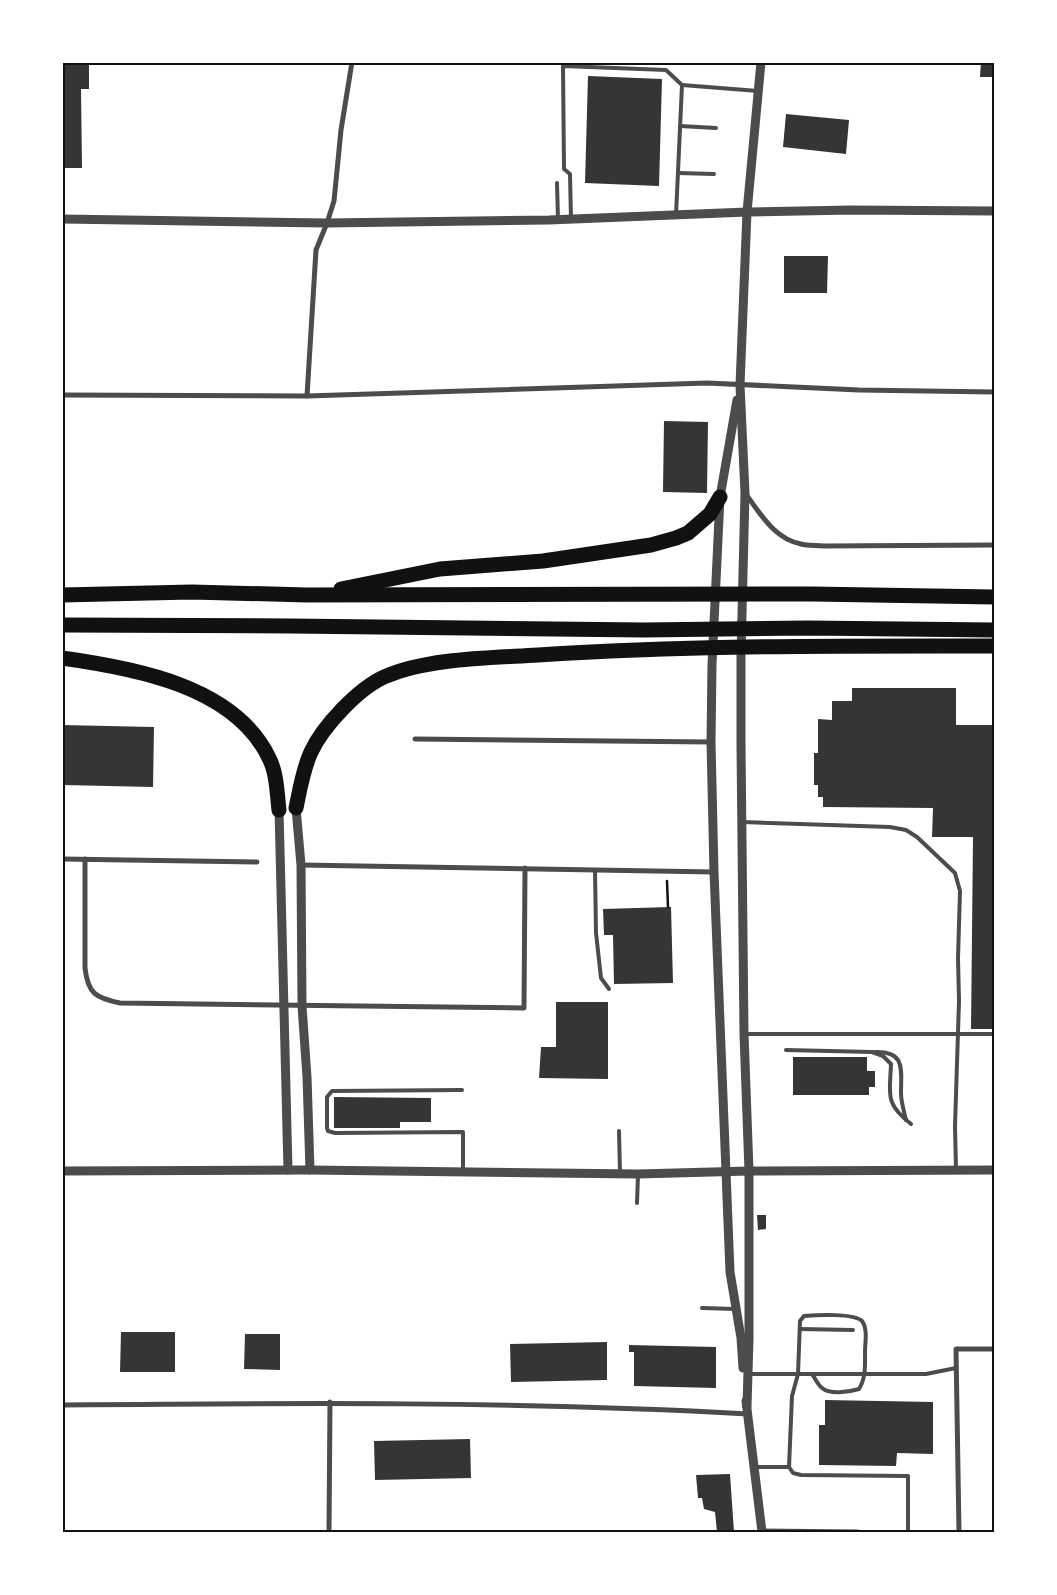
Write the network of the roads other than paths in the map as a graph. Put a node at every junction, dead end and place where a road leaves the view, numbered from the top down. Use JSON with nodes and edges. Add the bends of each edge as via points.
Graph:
{"nodes":[{"id":1,"x":352,"y":62,"type":"edge"},
{"id":2,"x":760,"y":62,"type":"edge"},
{"id":3,"x":682,"y":85,"type":"junction"},
{"id":4,"x":758,"y":91,"type":"junction"},
{"id":5,"x":680,"y":126,"type":"junction"},
{"id":6,"x":716,"y":128,"type":"dead end"},
{"id":7,"x":678,"y":173,"type":"junction"},
{"id":8,"x":714,"y":174,"type":"dead end"},
{"id":9,"x":557,"y":183,"type":"dead end"},
{"id":10,"x":994,"y":211,"type":"edge"},
{"id":11,"x":747,"y":212,"type":"junction"},
{"id":12,"x":676,"y":215,"type":"junction"},
{"id":13,"x":62,"y":219,"type":"edge"},
{"id":14,"x":558,"y":220,"type":"junction"},
{"id":15,"x":571,"y":220,"type":"junction"},
{"id":16,"x":327,"y":223,"type":"junction"},
{"id":17,"x":740,"y":385,"type":"junction"},
{"id":18,"x":994,"y":392,"type":"edge"},
{"id":19,"x":62,"y":395,"type":"edge"},
{"id":20,"x":307,"y":396,"type":"junction"},
{"id":21,"x":745,"y":493,"type":"junction"},
{"id":22,"x":720,"y":497,"type":"junction"},
{"id":23,"x":994,"y":545,"type":"edge"},
{"id":24,"x":62,"y":595,"type":"edge"},
{"id":25,"x":307,"y":595,"type":"junction"},
{"id":26,"x":994,"y":597,"type":"edge"},
{"id":27,"x":62,"y":625,"type":"edge"},
{"id":28,"x":994,"y":630,"type":"edge"},
{"id":29,"x":994,"y":646,"type":"edge"},
{"id":30,"x":62,"y":658,"type":"edge"},
{"id":31,"x":415,"y":739,"type":"dead end"},
{"id":32,"x":711,"y":742,"type":"junction"},
{"id":33,"x":296,"y":808,"type":"joint"},
{"id":34,"x":279,"y":810,"type":"joint"},
{"id":35,"x":742,"y":822,"type":"junction"},
{"id":36,"x":62,"y":859,"type":"edge"},
{"id":37,"x":85,"y":859,"type":"junction"},
{"id":38,"x":257,"y":862,"type":"dead end"},
{"id":39,"x":301,"y":865,"type":"junction"},
{"id":40,"x":525,"y":868,"type":"junction"},
{"id":41,"x":595,"y":870,"type":"junction"},
{"id":42,"x":714,"y":872,"type":"junction"},
{"id":43,"x":609,"y":989,"type":"dead end"},
{"id":44,"x":285,"y":1005,"type":"junction"},
{"id":45,"x":302,"y":1006,"type":"junction"},
{"id":46,"x":744,"y":1034,"type":"junction"},
{"id":47,"x":994,"y":1034,"type":"edge"},
{"id":48,"x":958,"y":1035,"type":"junction"},
{"id":49,"x":786,"y":1050,"type":"dead end"},
{"id":50,"x":872,"y":1052,"type":"junction"},
{"id":51,"x":462,"y":1090,"type":"dead end"},
{"id":52,"x":906,"y":1120,"type":"junction"},
{"id":53,"x":911,"y":1124,"type":"dead end"},
{"id":54,"x":619,"y":1131,"type":"dead end"},
{"id":55,"x":288,"y":1170,"type":"junction"},
{"id":56,"x":310,"y":1170,"type":"junction"},
{"id":57,"x":956,"y":1170,"type":"junction"},
{"id":58,"x":994,"y":1170,"type":"edge"},
{"id":59,"x":62,"y":1171,"type":"edge"},
{"id":60,"x":463,"y":1171,"type":"junction"},
{"id":61,"x":749,"y":1171,"type":"junction"},
{"id":62,"x":725,"y":1172,"type":"junction"},
{"id":63,"x":620,"y":1174,"type":"junction"},
{"id":64,"x":638,"y":1174,"type":"junction"},
{"id":65,"x":637,"y":1203,"type":"dead end"},
{"id":66,"x":702,"y":1308,"type":"dead end"},
{"id":67,"x":736,"y":1309,"type":"junction"},
{"id":68,"x":800,"y":1329,"type":"junction"},
{"id":69,"x":853,"y":1330,"type":"dead end"},
{"id":70,"x":994,"y":1349,"type":"edge"},
{"id":71,"x":956,"y":1368,"type":"junction"},
{"id":72,"x":748,"y":1374,"type":"junction"},
{"id":73,"x":798,"y":1374,"type":"junction"},
{"id":74,"x":812,"y":1374,"type":"junction"},
{"id":75,"x":865,"y":1374,"type":"junction"},
{"id":76,"x":330,"y":1402,"type":"junction"},
{"id":77,"x":62,"y":1405,"type":"edge"},
{"id":78,"x":747,"y":1410,"type":"junction"},
{"id":79,"x":789,"y":1467,"type":"junction"},
{"id":80,"x":755,"y":1468,"type":"junction"},
{"id":81,"x":329,"y":1532,"type":"edge"},
{"id":82,"x":762,"y":1532,"type":"edge"},
{"id":83,"x":858,"y":1532,"type":"edge"},
{"id":84,"x":908,"y":1532,"type":"edge"},
{"id":85,"x":959,"y":1532,"type":"edge"}],
"edges":[{"from":1,"to":16,"type":"street","via":[[334,201]]},
{"from":2,"to":4,"type":"street"},
{"from":3,"to":4,"type":"lane"},
{"from":3,"to":5,"type":"lane"},
{"from":3,"to":15,"type":"lane","via":[[666,70],[563,66],[564,169],[570,174]]},
{"from":4,"to":11,"type":"street"},
{"from":5,"to":6,"type":"lane"},
{"from":5,"to":7,"type":"lane"},
{"from":7,"to":8,"type":"lane"},
{"from":7,"to":12,"type":"lane"},
{"from":9,"to":14,"type":"lane"},
{"from":10,"to":11,"type":"street"},
{"from":11,"to":12,"type":"street"},
{"from":11,"to":17,"type":"street"},
{"from":12,"to":15,"type":"street"},
{"from":13,"to":16,"type":"street"},
{"from":14,"to":15,"type":"street"},
{"from":14,"to":16,"type":"street"},
{"from":16,"to":20,"type":"street","via":[[316,250]]},
{"from":17,"to":18,"type":"street"},
{"from":17,"to":20,"type":"street","via":[[707,383]]},
{"from":17,"to":21,"type":"street"},
{"from":17,"to":22,"type":"street"},
{"from":19,"to":20,"type":"street"},
{"from":21,"to":23,"type":"street","via":[[770,526],[784,538],[801,544]]},
{"from":21,"to":35,"type":"street","via":[[741,655]]},
{"from":22,"to":25,"type":"highway","via":[[710,514],[688,532],[651,544],[543,561],[440,569]]},
{"from":22,"to":32,"type":"street"},
{"from":24,"to":25,"type":"highway","via":[[192,592]]},
{"from":25,"to":26,"type":"highway"},
{"from":27,"to":28,"type":"highway"},
{"from":29,"to":33,"type":"highway","via":[[584,652],[463,660],[413,667],[383,678],[352,699],[327,726],[311,751]]},
{"from":30,"to":34,"type":"highway","via":[[118,667],[179,685],[233,712],[257,736],[270,760]]},
{"from":31,"to":32,"type":"street"},
{"from":32,"to":42,"type":"street"},
{"from":33,"to":39,"type":"street"},
{"from":34,"to":44,"type":"street"},
{"from":35,"to":46,"type":"street"},
{"from":35,"to":48,"type":"lane","via":[[890,826],[917,837],[955,873],[960,891]]},
{"from":36,"to":37,"type":"street"},
{"from":37,"to":38,"type":"street"},
{"from":37,"to":44,"type":"street","via":[[85,968],[86,982],[94,994],[120,1004]]},
{"from":39,"to":40,"type":"street"},
{"from":39,"to":45,"type":"street"},
{"from":40,"to":41,"type":"street"},
{"from":40,"to":45,"type":"street","via":[[524,1008]]},
{"from":41,"to":42,"type":"street"},
{"from":41,"to":43,"type":"lane","via":[[601,978]]},
{"from":42,"to":62,"type":"street"},
{"from":44,"to":45,"type":"street"},
{"from":44,"to":55,"type":"street"},
{"from":45,"to":56,"type":"street"},
{"from":46,"to":48,"type":"lane"},
{"from":46,"to":61,"type":"street"},
{"from":47,"to":48,"type":"lane"},
{"from":48,"to":57,"type":"lane"},
{"from":49,"to":50,"type":"lane"},
{"from":50,"to":52,"type":"lane","via":[[891,1064],[888,1087],[892,1104]]},
{"from":50,"to":52,"type":"lane","via":[[893,1055],[901,1065],[902,1105]]},
{"from":51,"to":60,"type":"lane","via":[[332,1091],[327,1097],[327,1128],[335,1133],[463,1132]]},
{"from":52,"to":53,"type":"lane"},
{"from":54,"to":63,"type":"lane"},
{"from":55,"to":56,"type":"street"},
{"from":55,"to":59,"type":"street"},
{"from":56,"to":60,"type":"street"},
{"from":57,"to":58,"type":"street"},
{"from":57,"to":61,"type":"street"},
{"from":60,"to":63,"type":"street"},
{"from":61,"to":62,"type":"street"},
{"from":61,"to":72,"type":"street"},
{"from":62,"to":64,"type":"street"},
{"from":62,"to":67,"type":"street","via":[[730,1272]]},
{"from":63,"to":64,"type":"street"},
{"from":64,"to":65,"type":"lane"},
{"from":66,"to":67,"type":"lane"},
{"from":67,"to":78,"type":"street"},
{"from":68,"to":69,"type":"lane"},
{"from":68,"to":73,"type":"lane"},
{"from":68,"to":75,"type":"lane","via":[[804,1316],[857,1318],[866,1330]]},
{"from":70,"to":71,"type":"street","via":[[956,1349]]},
{"from":71,"to":75,"type":"lane","via":[[926,1374]]},
{"from":71,"to":85,"type":"street"},
{"from":72,"to":73,"type":"lane"},
{"from":72,"to":78,"type":"street"},
{"from":73,"to":74,"type":"lane"},
{"from":73,"to":79,"type":"lane","via":[[792,1396]]},
{"from":74,"to":75,"type":"lane"},
{"from":74,"to":75,"type":"lane","via":[[823,1389],[849,1392],[859,1389]]},
{"from":76,"to":77,"type":"street"},
{"from":76,"to":78,"type":"street"},
{"from":76,"to":81,"type":"street"},
{"from":78,"to":80,"type":"street"},
{"from":79,"to":80,"type":"lane"},
{"from":79,"to":84,"type":"lane","via":[[793,1473],[801,1475],[908,1476]]},
{"from":80,"to":82,"type":"street"},
{"from":82,"to":83,"type":"street"}]}
